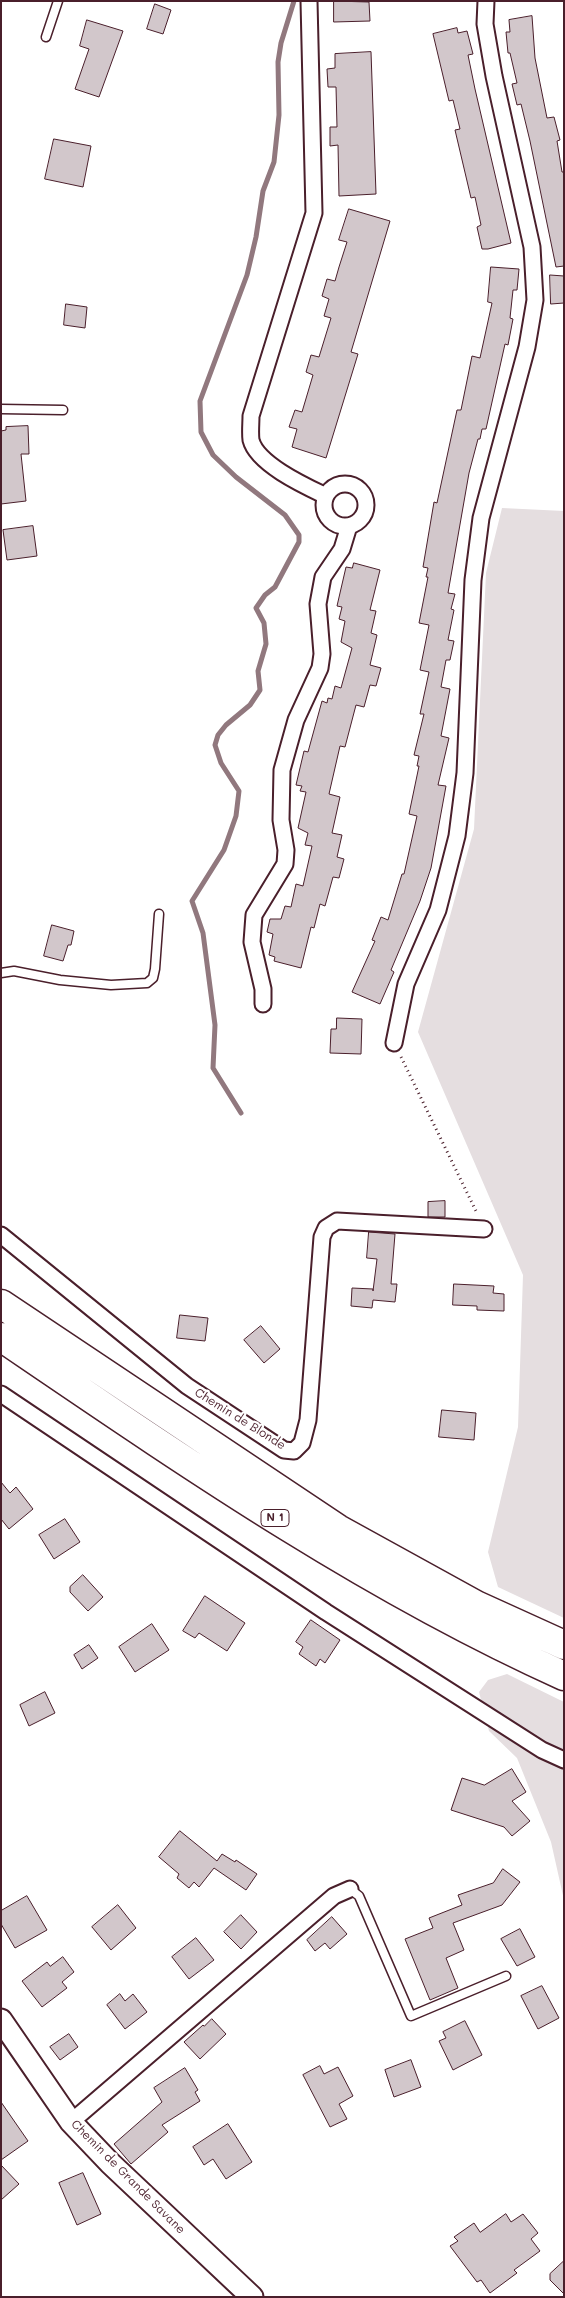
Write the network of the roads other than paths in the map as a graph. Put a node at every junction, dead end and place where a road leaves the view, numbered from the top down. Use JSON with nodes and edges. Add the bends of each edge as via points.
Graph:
{"nodes":[{"id":1,"x":58,"y":1,"type":"edge"},
{"id":2,"x":309,"y":1,"type":"edge"},
{"id":3,"x":486,"y":1,"type":"edge"},
{"id":4,"x":46,"y":37,"type":"dead end"},
{"id":5,"x":1,"y":409,"type":"edge"},
{"id":6,"x":63,"y":410,"type":"dead end"},
{"id":7,"x":326,"y":496,"type":"junction"},
{"id":8,"x":349,"y":526,"type":"junction"},
{"id":9,"x":159,"y":914,"type":"dead end"},
{"id":10,"x":1,"y":972,"type":"edge"},
{"id":11,"x":263,"y":1004,"type":"dead end"},
{"id":12,"x":394,"y":1043,"type":"road end"},
{"id":13,"x":484,"y":1229,"type":"road end"},
{"id":14,"x":1,"y":1235,"type":"edge"},
{"id":15,"x":1,"y":1304,"type":"edge"},
{"id":16,"x":1,"y":1337,"type":"edge"},
{"id":17,"x":1,"y":1394,"type":"edge"},
{"id":18,"x":564,"y":1645,"type":"edge"},
{"id":19,"x":564,"y":1676,"type":"edge"},
{"id":20,"x":564,"y":1760,"type":"edge"},
{"id":21,"x":350,"y":1890,"type":"joint"},
{"id":22,"x":506,"y":1976,"type":"dead end"},
{"id":23,"x":1,"y":2020,"type":"edge"},
{"id":24,"x":71,"y":2122,"type":"junction"},
{"id":25,"x":252,"y":2297,"type":"edge"}],
"edges":[{"from":1,"to":4,"type":"lane"},
{"from":2,"to":7,"type":"street","via":[[314,213],[251,416],[251,440],[258,454],[271,465]]},
{"from":3,"to":12,"type":"street","via":[[485,24],[494,76],[532,247],[535,300],[527,347],[481,518],[474,580],[465,773],[457,836],[438,910],[406,984]]},
{"from":5,"to":6,"type":"lane"},
{"from":7,"to":8,"type":"street","via":[[324,509],[330,521]]},
{"from":7,"to":8,"type":"street","via":[[343,484],[362,492],[365,513]]},
{"from":8,"to":11,"type":"street","via":[[342,549],[324,577],[318,604],[320,668],[296,720],[282,770],[281,820],[285,864],[254,915],[252,942]]},
{"from":9,"to":10,"type":"lane","via":[[155,969],[153,978],[147,983],[110,985]]},
{"from":13,"to":14,"type":"street","name":"Chemin de Blonde","via":[[337,1221],[326,1228],[322,1238],[308,1420],[302,1444],[294,1451],[284,1450],[187,1386]]},
{"from":15,"to":18,"type":"highway","number":"N 1","via":[[338,1529],[476,1605]]},
{"from":16,"to":19,"type":"highway","number":"N 1","via":[[321,1546],[403,1595]]},
{"from":17,"to":20,"type":"street","via":[[326,1612],[542,1750]]},
{"from":21,"to":22,"type":"lane","via":[[359,1896],[411,2016]]},
{"from":21,"to":24,"type":"street","via":[[334,1896]]},
{"from":23,"to":24,"type":"street","name":"Chemin de Grande Savane"},
{"from":24,"to":25,"type":"street","name":"Chemin de Grande Savane"}]}
